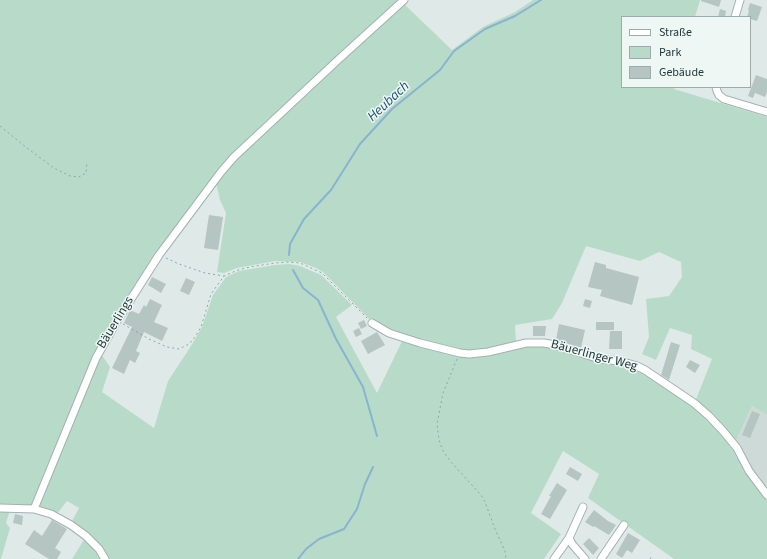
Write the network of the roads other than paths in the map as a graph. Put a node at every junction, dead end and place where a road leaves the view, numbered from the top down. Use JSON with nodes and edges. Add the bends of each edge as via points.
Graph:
{"nodes":[{"id":1,"x":404,"y":0,"type":"edge"},
{"id":2,"x":740,"y":0,"type":"edge"},
{"id":3,"x":735,"y":16,"type":"edge"},
{"id":4,"x":716,"y":88,"type":"edge"},
{"id":5,"x":767,"y":112,"type":"edge"},
{"id":6,"x":372,"y":323,"type":"road end"},
{"id":7,"x":767,"y":495,"type":"edge"},
{"id":8,"x":583,"y":507,"type":"dead end"},
{"id":9,"x":0,"y":508,"type":"edge"},
{"id":10,"x":34,"y":510,"type":"junction"},
{"id":11,"x":624,"y":525,"type":"dead end"},
{"id":12,"x":569,"y":538,"type":"junction"},
{"id":13,"x":105,"y":559,"type":"edge"},
{"id":14,"x":554,"y":559,"type":"edge"},
{"id":15,"x":585,"y":559,"type":"edge"},
{"id":16,"x":601,"y":559,"type":"edge"}],
"edges":[{"from":1,"to":10,"type":"street","name":"Bäuerlings","via":[[234,157],[159,255],[96,358]]},
{"from":2,"to":3,"type":"street"},
{"from":4,"to":5,"type":"street","via":[[724,99]]},
{"from":6,"to":7,"type":"street","name":"Bäuerlinger Weg","via":[[389,333],[460,353],[488,352],[526,343],[544,343],[600,360],[620,361],[637,366],[694,403],[709,416],[736,448]]},
{"from":8,"to":12,"type":"street"},
{"from":9,"to":10,"type":"street"},
{"from":10,"to":13,"type":"street","via":[[50,514],[71,525],[86,536]]},
{"from":11,"to":16,"type":"street"},
{"from":12,"to":14,"type":"street"},
{"from":12,"to":15,"type":"street"}]}
